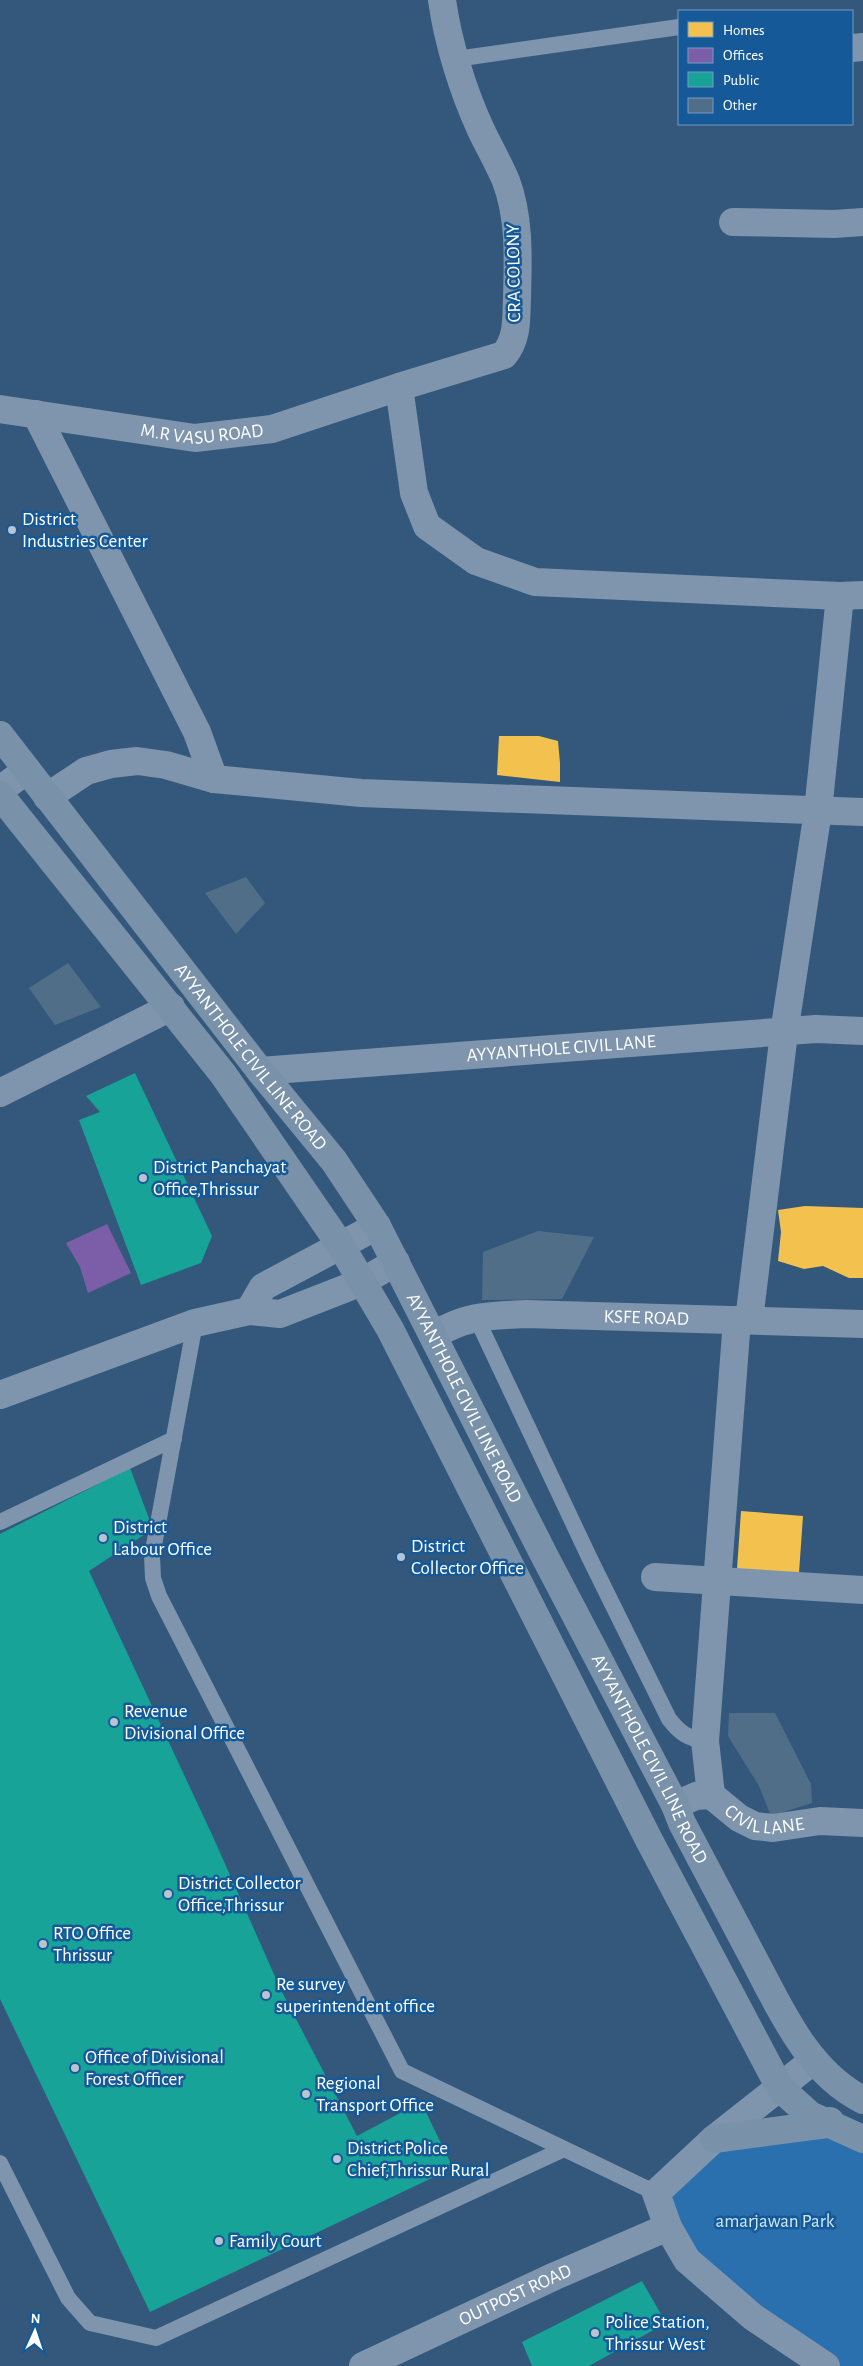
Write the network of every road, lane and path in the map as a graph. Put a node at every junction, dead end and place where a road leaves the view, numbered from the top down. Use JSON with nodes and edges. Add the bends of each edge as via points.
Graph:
{"nodes":[{"id":1,"x":442,"y":0,"type":"edge"},
{"id":2,"x":678,"y":27,"type":"edge"},
{"id":3,"x":456,"y":59,"type":"junction"},
{"id":4,"x":733,"y":222,"type":"dead end"},
{"id":5,"x":863,"y":222,"type":"edge"},
{"id":6,"x":398,"y":386,"type":"junction"},
{"id":7,"x":0,"y":409,"type":"edge"},
{"id":8,"x":36,"y":414,"type":"junction"},
{"id":9,"x":852,"y":596,"type":"edge"},
{"id":10,"x":0,"y":735,"type":"edge"},
{"id":11,"x":27,"y":770,"type":"junction"},
{"id":12,"x":214,"y":779,"type":"junction"},
{"id":13,"x":0,"y":790,"type":"edge"},
{"id":14,"x":0,"y":795,"type":"edge"},
{"id":15,"x":48,"y":796,"type":"junction"},
{"id":16,"x":818,"y":811,"type":"junction"},
{"id":17,"x":863,"y":812,"type":"edge"},
{"id":18,"x":171,"y":1008,"type":"junction"},
{"id":19,"x":863,"y":1030,"type":"edge"},
{"id":20,"x":784,"y":1033,"type":"junction"},
{"id":21,"x":260,"y":1071,"type":"junction"},
{"id":22,"x":0,"y":1094,"type":"edge"},
{"id":23,"x":377,"y":1226,"type":"junction"},
{"id":24,"x":341,"y":1246,"type":"junction"},
{"id":25,"x":396,"y":1262,"type":"junction"},
{"id":26,"x":362,"y":1282,"type":"junction"},
{"id":27,"x":249,"y":1311,"type":"junction"},
{"id":28,"x":476,"y":1317,"type":"junction"},
{"id":29,"x":743,"y":1320,"type":"junction"},
{"id":30,"x":194,"y":1323,"type":"junction"},
{"id":31,"x":863,"y":1324,"type":"edge"},
{"id":32,"x":434,"y":1335,"type":"junction"},
{"id":33,"x":0,"y":1395,"type":"edge"},
{"id":34,"x":174,"y":1439,"type":"junction"},
{"id":35,"x":0,"y":1522,"type":"edge"},
{"id":36,"x":655,"y":1578,"type":"dead end"},
{"id":37,"x":718,"y":1581,"type":"junction"},
{"id":38,"x":863,"y":1590,"type":"edge"},
{"id":39,"x":705,"y":1741,"type":"junction"},
{"id":40,"x":711,"y":1795,"type":"junction"},
{"id":41,"x":679,"y":1814,"type":"junction"},
{"id":42,"x":863,"y":1823,"type":"edge"},
{"id":43,"x":649,"y":1840,"type":"junction"},
{"id":44,"x":814,"y":2060,"type":"junction"},
{"id":45,"x":780,"y":2088,"type":"junction"},
{"id":46,"x":858,"y":2097,"type":"edge"},
{"id":47,"x":827,"y":2124,"type":"junction"},
{"id":48,"x":714,"y":2139,"type":"junction"},
{"id":49,"x":863,"y":2139,"type":"edge"},
{"id":50,"x":564,"y":2149,"type":"junction"},
{"id":51,"x":0,"y":2163,"type":"edge"},
{"id":52,"x":656,"y":2193,"type":"junction"},
{"id":53,"x":668,"y":2227,"type":"junction"},
{"id":54,"x":363,"y":2366,"type":"edge"},
{"id":55,"x":826,"y":2366,"type":"edge"}],
"edges":[{"from":1,"to":3,"type":"street","name":"CRA COLONY"},
{"from":2,"to":3,"type":"lane"},
{"from":3,"to":6,"type":"street","name":"CRA COLONY","via":[[513,206],[518,248],[516,327],[512,346],[504,355]]},
{"from":4,"to":5,"type":"street"},
{"from":6,"to":8,"type":"street","name":"M.R VASU ROAD","via":[[272,429],[195,438]]},
{"from":6,"to":9,"type":"street","via":[[414,493],[427,526],[476,561],[535,582]]},
{"from":7,"to":8,"type":"street","name":"M.R VASU ROAD"},
{"from":8,"to":12,"type":"street","via":[[197,732]]},
{"from":9,"to":16,"type":"street"},
{"from":10,"to":11,"type":"main road","name":"AYYANTHOLE CIVIL LINE ROAD"},
{"from":11,"to":13,"type":"street"},
{"from":11,"to":15,"type":"main road","name":"AYYANTHOLE CIVIL LINE ROAD"},
{"from":12,"to":15,"type":"street","via":[[166,765],[137,761],[111,764],[86,772]]},
{"from":12,"to":16,"type":"street","via":[[361,793]]},
{"from":14,"to":18,"type":"main road","name":"AYYANTHOLE CIVIL LINE ROAD"},
{"from":15,"to":21,"type":"main road","name":"AYYANTHOLE CIVIL LINE ROAD"},
{"from":16,"to":17,"type":"street"},
{"from":16,"to":20,"type":"street"},
{"from":18,"to":22,"type":"street"},
{"from":18,"to":24,"type":"main road","name":"AYYANTHOLE CIVIL LINE ROAD","via":[[233,1088]]},
{"from":19,"to":20,"type":"street","name":"AYYANTHOLE CIVIL LANE","via":[[816,1029]]},
{"from":20,"to":21,"type":"street","name":"AYYANTHOLE CIVIL LANE"},
{"from":20,"to":29,"type":"street"},
{"from":21,"to":23,"type":"main road","name":"AYYANTHOLE CIVIL LINE ROAD","via":[[334,1161]]},
{"from":23,"to":24,"type":"street"},
{"from":23,"to":25,"type":"main road","name":"AYYANTHOLE CIVIL LINE ROAD"},
{"from":24,"to":26,"type":"main road","name":"AYYANTHOLE CIVIL LINE ROAD"},
{"from":24,"to":27,"type":"street","via":[[263,1287]]},
{"from":25,"to":26,"type":"street"},
{"from":25,"to":32,"type":"main road","name":"AYYANTHOLE CIVIL LINE ROAD"},
{"from":26,"to":27,"type":"street","via":[[280,1314]]},
{"from":26,"to":43,"type":"main road","name":"AYYANTHOLE CIVIL LINE ROAD","via":[[390,1329]]},
{"from":27,"to":30,"type":"street"},
{"from":28,"to":29,"type":"street","name":"KSFE ROAD","via":[[526,1314]]},
{"from":28,"to":32,"type":"street","name":"KSFE ROAD","via":[[456,1322]]},
{"from":28,"to":39,"type":"lane","via":[[669,1719],[680,1733],[690,1739]]},
{"from":29,"to":31,"type":"street","name":"KSFE ROAD"},
{"from":29,"to":37,"type":"street"},
{"from":30,"to":33,"type":"street"},
{"from":30,"to":34,"type":"lane"},
{"from":32,"to":41,"type":"main road","name":"AYYANTHOLE CIVIL LINE ROAD"},
{"from":34,"to":35,"type":"lane"},
{"from":34,"to":50,"type":"lane","via":[[152,1556],[153,1578],[159,1596],[402,2071]]},
{"from":36,"to":37,"type":"street"},
{"from":37,"to":38,"type":"street"},
{"from":37,"to":39,"type":"street"},
{"from":39,"to":40,"type":"street"},
{"from":40,"to":41,"type":"street","name":"CIVIL LANE","via":[[696,1796]]},
{"from":40,"to":42,"type":"street","name":"CIVIL LANE","via":[[738,1818],[756,1826],[773,1828],[820,1821]]},
{"from":41,"to":43,"type":"main road"},
{"from":41,"to":44,"type":"main road","name":"AYYANTHOLE CIVIL LINE ROAD","via":[[779,2006]]},
{"from":43,"to":45,"type":"main road","name":"AYYANTHOLE CIVIL LINE ROAD"},
{"from":44,"to":45,"type":"street"},
{"from":44,"to":46,"type":"main road","name":"AYYANTHOLE CIVIL LINE ROAD","via":[[830,2077]]},
{"from":45,"to":47,"type":"main road","name":"AYYANTHOLE CIVIL LINE ROAD","via":[[810,2116]]},
{"from":45,"to":48,"type":"street"},
{"from":46,"to":47,"type":"main road"},
{"from":47,"to":48,"type":"main road"},
{"from":47,"to":49,"type":"main road","name":"AYYANTHOLE CIVIL LINE ROAD"},
{"from":48,"to":52,"type":"street"},
{"from":50,"to":51,"type":"lane","via":[[156,2338],[90,2323],[68,2298]]},
{"from":50,"to":52,"type":"lane"},
{"from":52,"to":53,"type":"street"},
{"from":53,"to":54,"type":"street","name":"OUTPOST ROAD"},
{"from":53,"to":55,"type":"street","via":[[687,2260],[753,2318]]}]}
